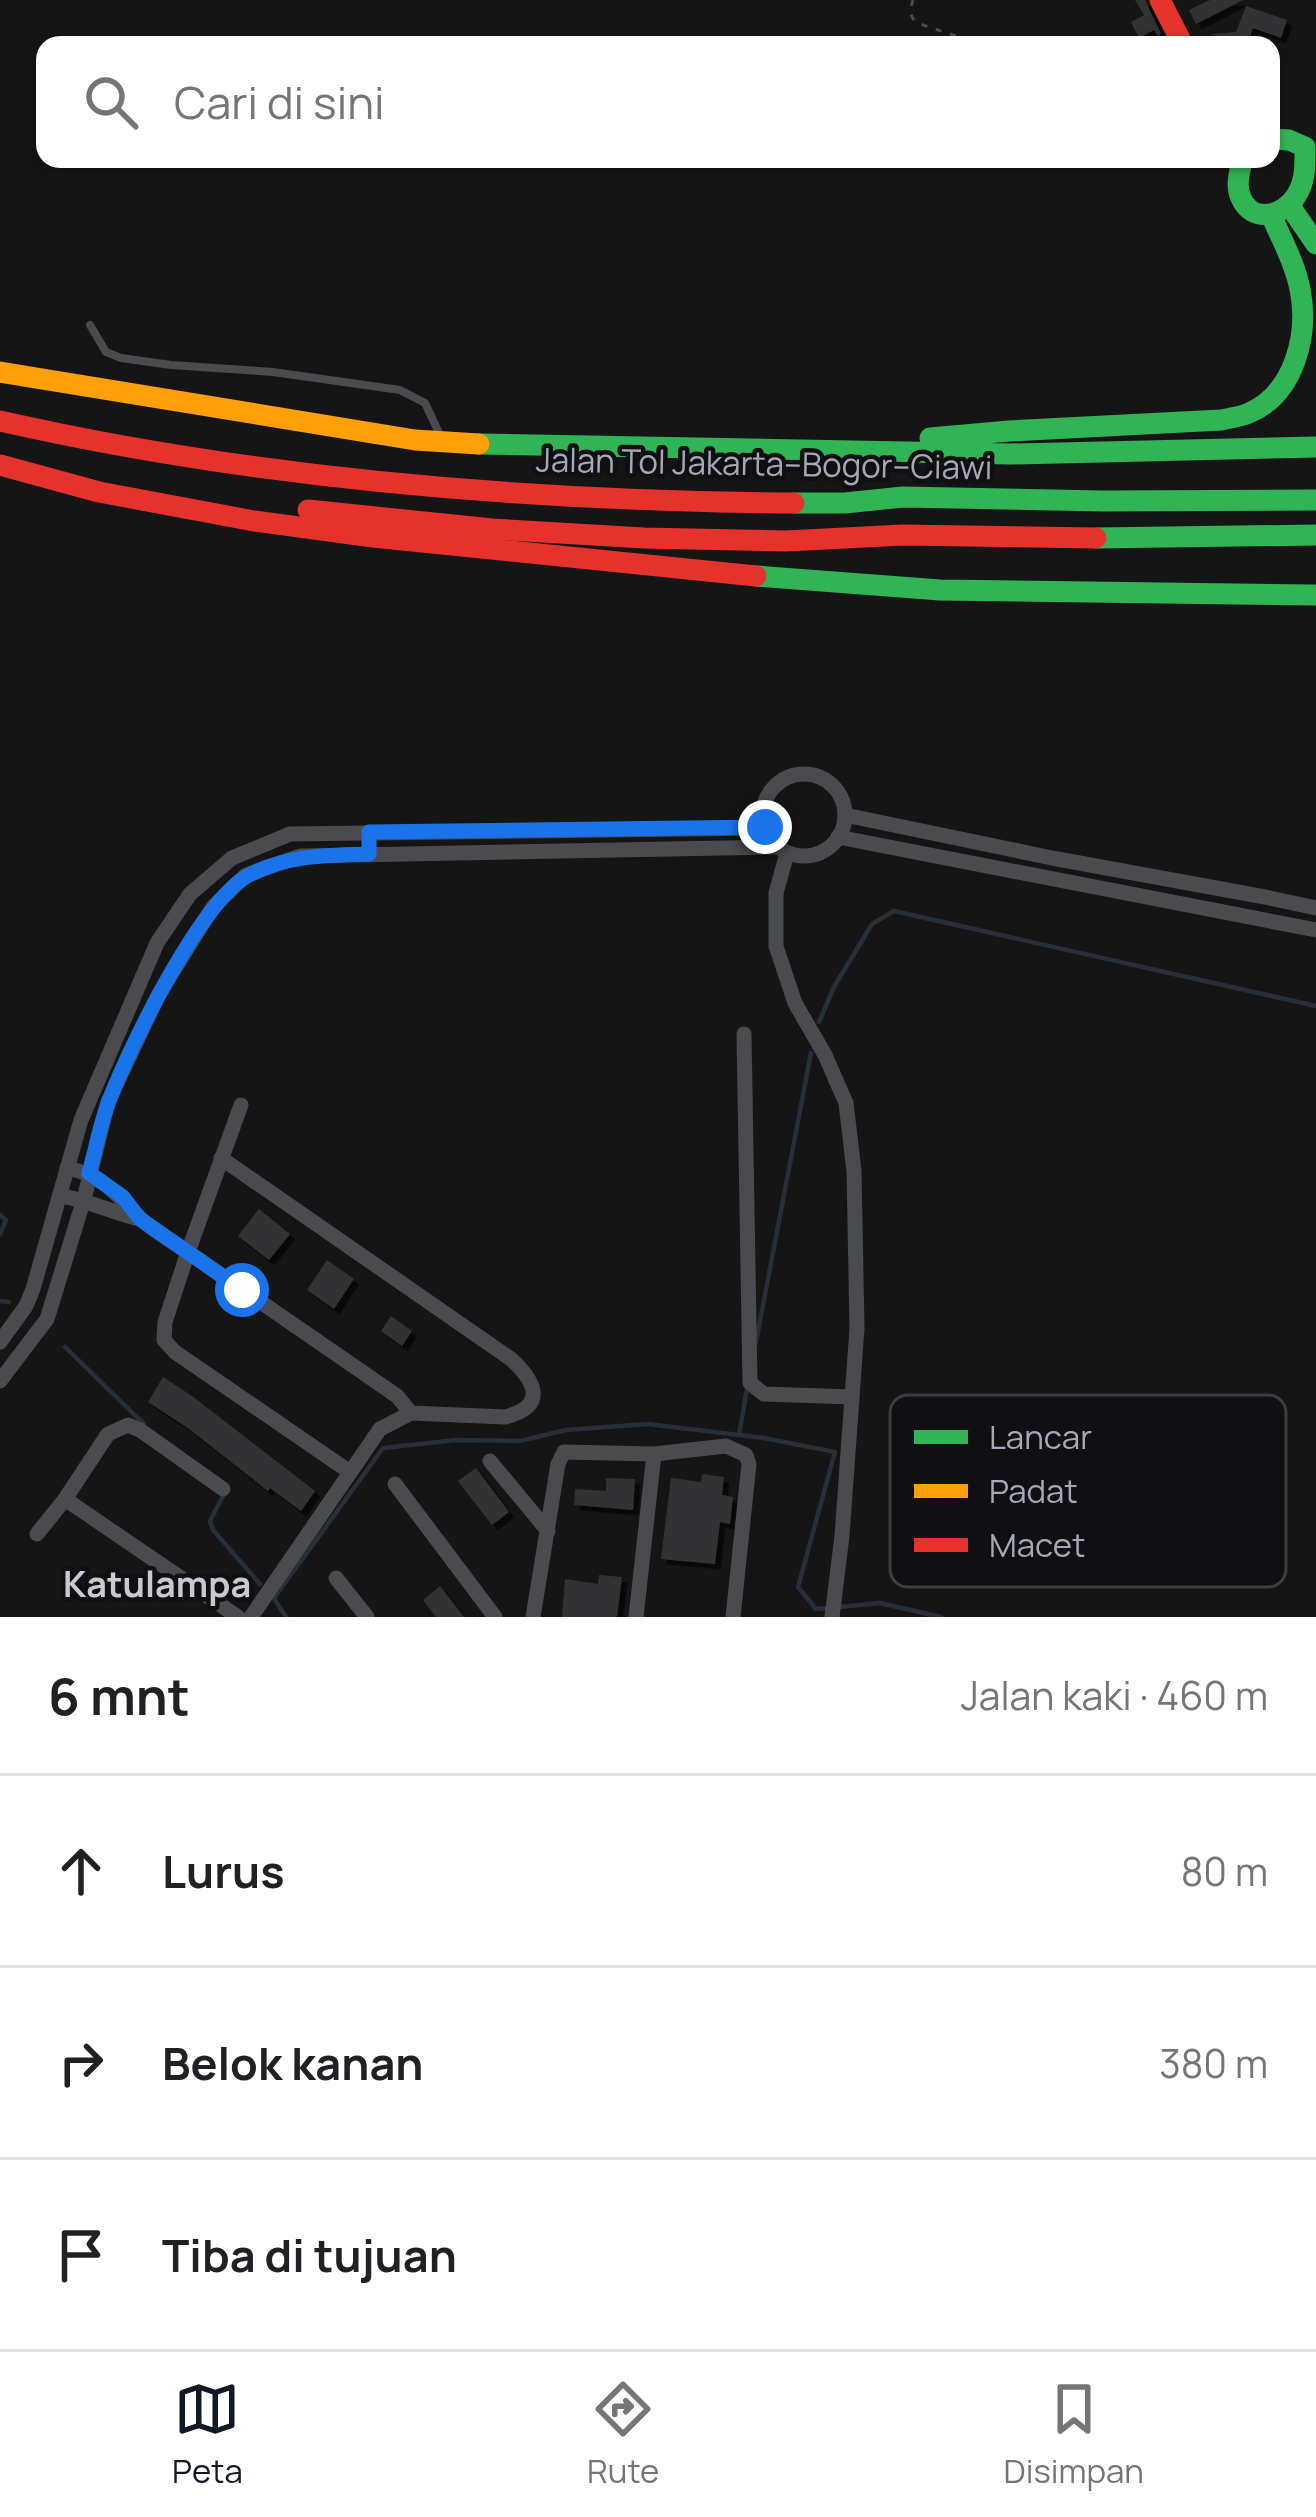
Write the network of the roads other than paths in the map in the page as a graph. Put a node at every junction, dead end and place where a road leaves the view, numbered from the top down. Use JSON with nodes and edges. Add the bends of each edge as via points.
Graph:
{"nodes":[{"id":1,"x":1160,"y":0,"type":"edge"},
{"id":2,"x":1179,"y":36,"type":"edge"},
{"id":3,"x":1280,"y":140,"type":"edge"},
{"id":4,"x":1310,"y":146,"type":"edge"},
{"id":5,"x":1239,"y":168,"type":"edge"},
{"id":6,"x":1316,"y":173,"type":"edge"},
{"id":7,"x":1315,"y":188,"type":"edge"},
{"id":8,"x":1316,"y":199,"type":"edge"},
{"id":9,"x":1283,"y":214,"type":"junction"},
{"id":10,"x":1316,"y":244,"type":"edge"},
{"id":11,"x":90,"y":325,"type":"dead end"},
{"id":12,"x":0,"y":372,"type":"edge"},
{"id":13,"x":427,"y":407,"type":"junction"},
{"id":14,"x":0,"y":421,"type":"edge"},
{"id":15,"x":415,"y":440,"type":"junction"},
{"id":16,"x":443,"y":441,"type":"junction"},
{"id":17,"x":1316,"y":447,"type":"edge"},
{"id":18,"x":843,"y":451,"type":"junction"},
{"id":19,"x":0,"y":463,"type":"edge"},
{"id":20,"x":1316,"y":500,"type":"edge"},
{"id":21,"x":1316,"y":535,"type":"edge"},
{"id":22,"x":1316,"y":595,"type":"edge"},
{"id":23,"x":844,"y":814,"type":"junction"},
{"id":24,"x":765,"y":827,"type":"junction"},
{"id":25,"x":369,"y":832,"type":"junction"},
{"id":26,"x":838,"y":837,"type":"junction"},
{"id":27,"x":783,"y":850,"type":"junction"},
{"id":28,"x":369,"y":854,"type":"junction"},
{"id":29,"x":1316,"y":908,"type":"edge"},
{"id":30,"x":1316,"y":930,"type":"edge"},
{"id":31,"x":744,"y":1034,"type":"dead end"},
{"id":32,"x":241,"y":1105,"type":"dead end"},
{"id":33,"x":221,"y":1159,"type":"junction"},
{"id":34,"x":67,"y":1168,"type":"junction"},
{"id":35,"x":89,"y":1173,"type":"junction"},
{"id":36,"x":61,"y":1196,"type":"junction"},
{"id":37,"x":84,"y":1199,"type":"junction"},
{"id":38,"x":140,"y":1219,"type":"junction"},
{"id":39,"x":188,"y":1252,"type":"junction"},
{"id":40,"x":33,"y":1289,"type":"junction"},
{"id":41,"x":55,"y":1296,"type":"junction"},
{"id":42,"x":0,"y":1342,"type":"edge"},
{"id":43,"x":0,"y":1381,"type":"edge"},
{"id":44,"x":852,"y":1397,"type":"junction"},
{"id":45,"x":411,"y":1413,"type":"junction"},
{"id":46,"x":655,"y":1454,"type":"junction"},
{"id":47,"x":490,"y":1461,"type":"dead end"},
{"id":48,"x":350,"y":1472,"type":"junction"},
{"id":49,"x":394,"y":1484,"type":"dead end"},
{"id":50,"x":223,"y":1489,"type":"dead end"},
{"id":51,"x":65,"y":1499,"type":"junction"},
{"id":52,"x":548,"y":1531,"type":"junction"},
{"id":53,"x":37,"y":1534,"type":"dead end"},
{"id":54,"x":336,"y":1578,"type":"dead end"},
{"id":55,"x":238,"y":1617,"type":"edge"},
{"id":56,"x":250,"y":1617,"type":"edge"},
{"id":57,"x":367,"y":1617,"type":"edge"},
{"id":58,"x":495,"y":1617,"type":"edge"},
{"id":59,"x":533,"y":1617,"type":"edge"},
{"id":60,"x":636,"y":1617,"type":"edge"},
{"id":61,"x":733,"y":1617,"type":"edge"},
{"id":62,"x":832,"y":1617,"type":"edge"}],
"edges":[{"from":1,"to":2,"type":"main road"},
{"from":3,"to":4,"type":"main road"},
{"from":4,"to":6,"type":"main road"},
{"from":5,"to":9,"type":"main road","via":[[1250,207]]},
{"from":6,"to":7,"type":"main road"},
{"from":7,"to":8,"type":"main road"},
{"from":7,"to":9,"type":"main road"},
{"from":9,"to":10,"type":"main road"},
{"from":9,"to":18,"type":"main road","via":[[1303,329],[1282,385],[1251,412]]},
{"from":11,"to":13,"type":"lane","via":[[106,352],[121,358],[400,390]]},
{"from":12,"to":15,"type":"main road"},
{"from":13,"to":15,"type":"lane"},
{"from":13,"to":16,"type":"lane"},
{"from":14,"to":20,"type":"main road","name":"Jalan Tol Jakarta–Bogor–Ciawi","via":[[259,466],[662,502]]},
{"from":15,"to":16,"type":"main road"},
{"from":16,"to":18,"type":"main road"},
{"from":17,"to":18,"type":"main road"},
{"from":19,"to":21,"type":"main road","name":"Jalan Tol Jakarta–Bogor–Ciawi","via":[[248,504],[622,537]]},
{"from":19,"to":22,"type":"main road","via":[[99,492],[254,521],[830,583]]},
{"from":23,"to":24,"type":"street","via":[[830,784],[797,775],[769,794]]},
{"from":23,"to":26,"type":"street"},
{"from":23,"to":29,"type":"street"},
{"from":24,"to":25,"type":"street"},
{"from":24,"to":27,"type":"street"},
{"from":25,"to":28,"type":"street"},
{"from":25,"to":34,"type":"street","via":[[290,834],[232,858],[190,894],[157,943]]},
{"from":26,"to":27,"type":"street","via":[[821,852]]},
{"from":26,"to":30,"type":"street"},
{"from":27,"to":28,"type":"street"},
{"from":27,"to":44,"type":"street","via":[[776,946],[846,1103],[854,1171]]},
{"from":28,"to":35,"type":"street","via":[[300,856],[246,875],[213,907],[159,994],[108,1102]]},
{"from":31,"to":44,"type":"street","via":[[750,1383],[764,1394]]},
{"from":32,"to":33,"type":"street"},
{"from":33,"to":39,"type":"street"},
{"from":33,"to":45,"type":"street","via":[[531,1377],[530,1404],[505,1417]]},
{"from":34,"to":35,"type":"street"},
{"from":34,"to":36,"type":"street"},
{"from":35,"to":37,"type":"street"},
{"from":35,"to":38,"type":"street"},
{"from":36,"to":37,"type":"street"},
{"from":36,"to":40,"type":"street"},
{"from":37,"to":38,"type":"street"},
{"from":37,"to":41,"type":"street"},
{"from":38,"to":39,"type":"street"},
{"from":39,"to":45,"type":"street"},
{"from":39,"to":48,"type":"street","via":[[164,1340]]},
{"from":40,"to":41,"type":"street"},
{"from":40,"to":42,"type":"street"},
{"from":41,"to":43,"type":"street"},
{"from":44,"to":62,"type":"street"},
{"from":45,"to":48,"type":"street","via":[[380,1430]]},
{"from":46,"to":52,"type":"street","via":[[565,1452]]},
{"from":46,"to":60,"type":"street"},
{"from":46,"to":61,"type":"street","via":[[726,1446],[746,1455]]},
{"from":47,"to":52,"type":"street"},
{"from":48,"to":56,"type":"street"},
{"from":49,"to":58,"type":"street"},
{"from":50,"to":51,"type":"street","via":[[128,1425],[108,1434]]},
{"from":51,"to":53,"type":"street"},
{"from":51,"to":55,"type":"street"},
{"from":52,"to":59,"type":"street"},
{"from":54,"to":57,"type":"street"}]}
